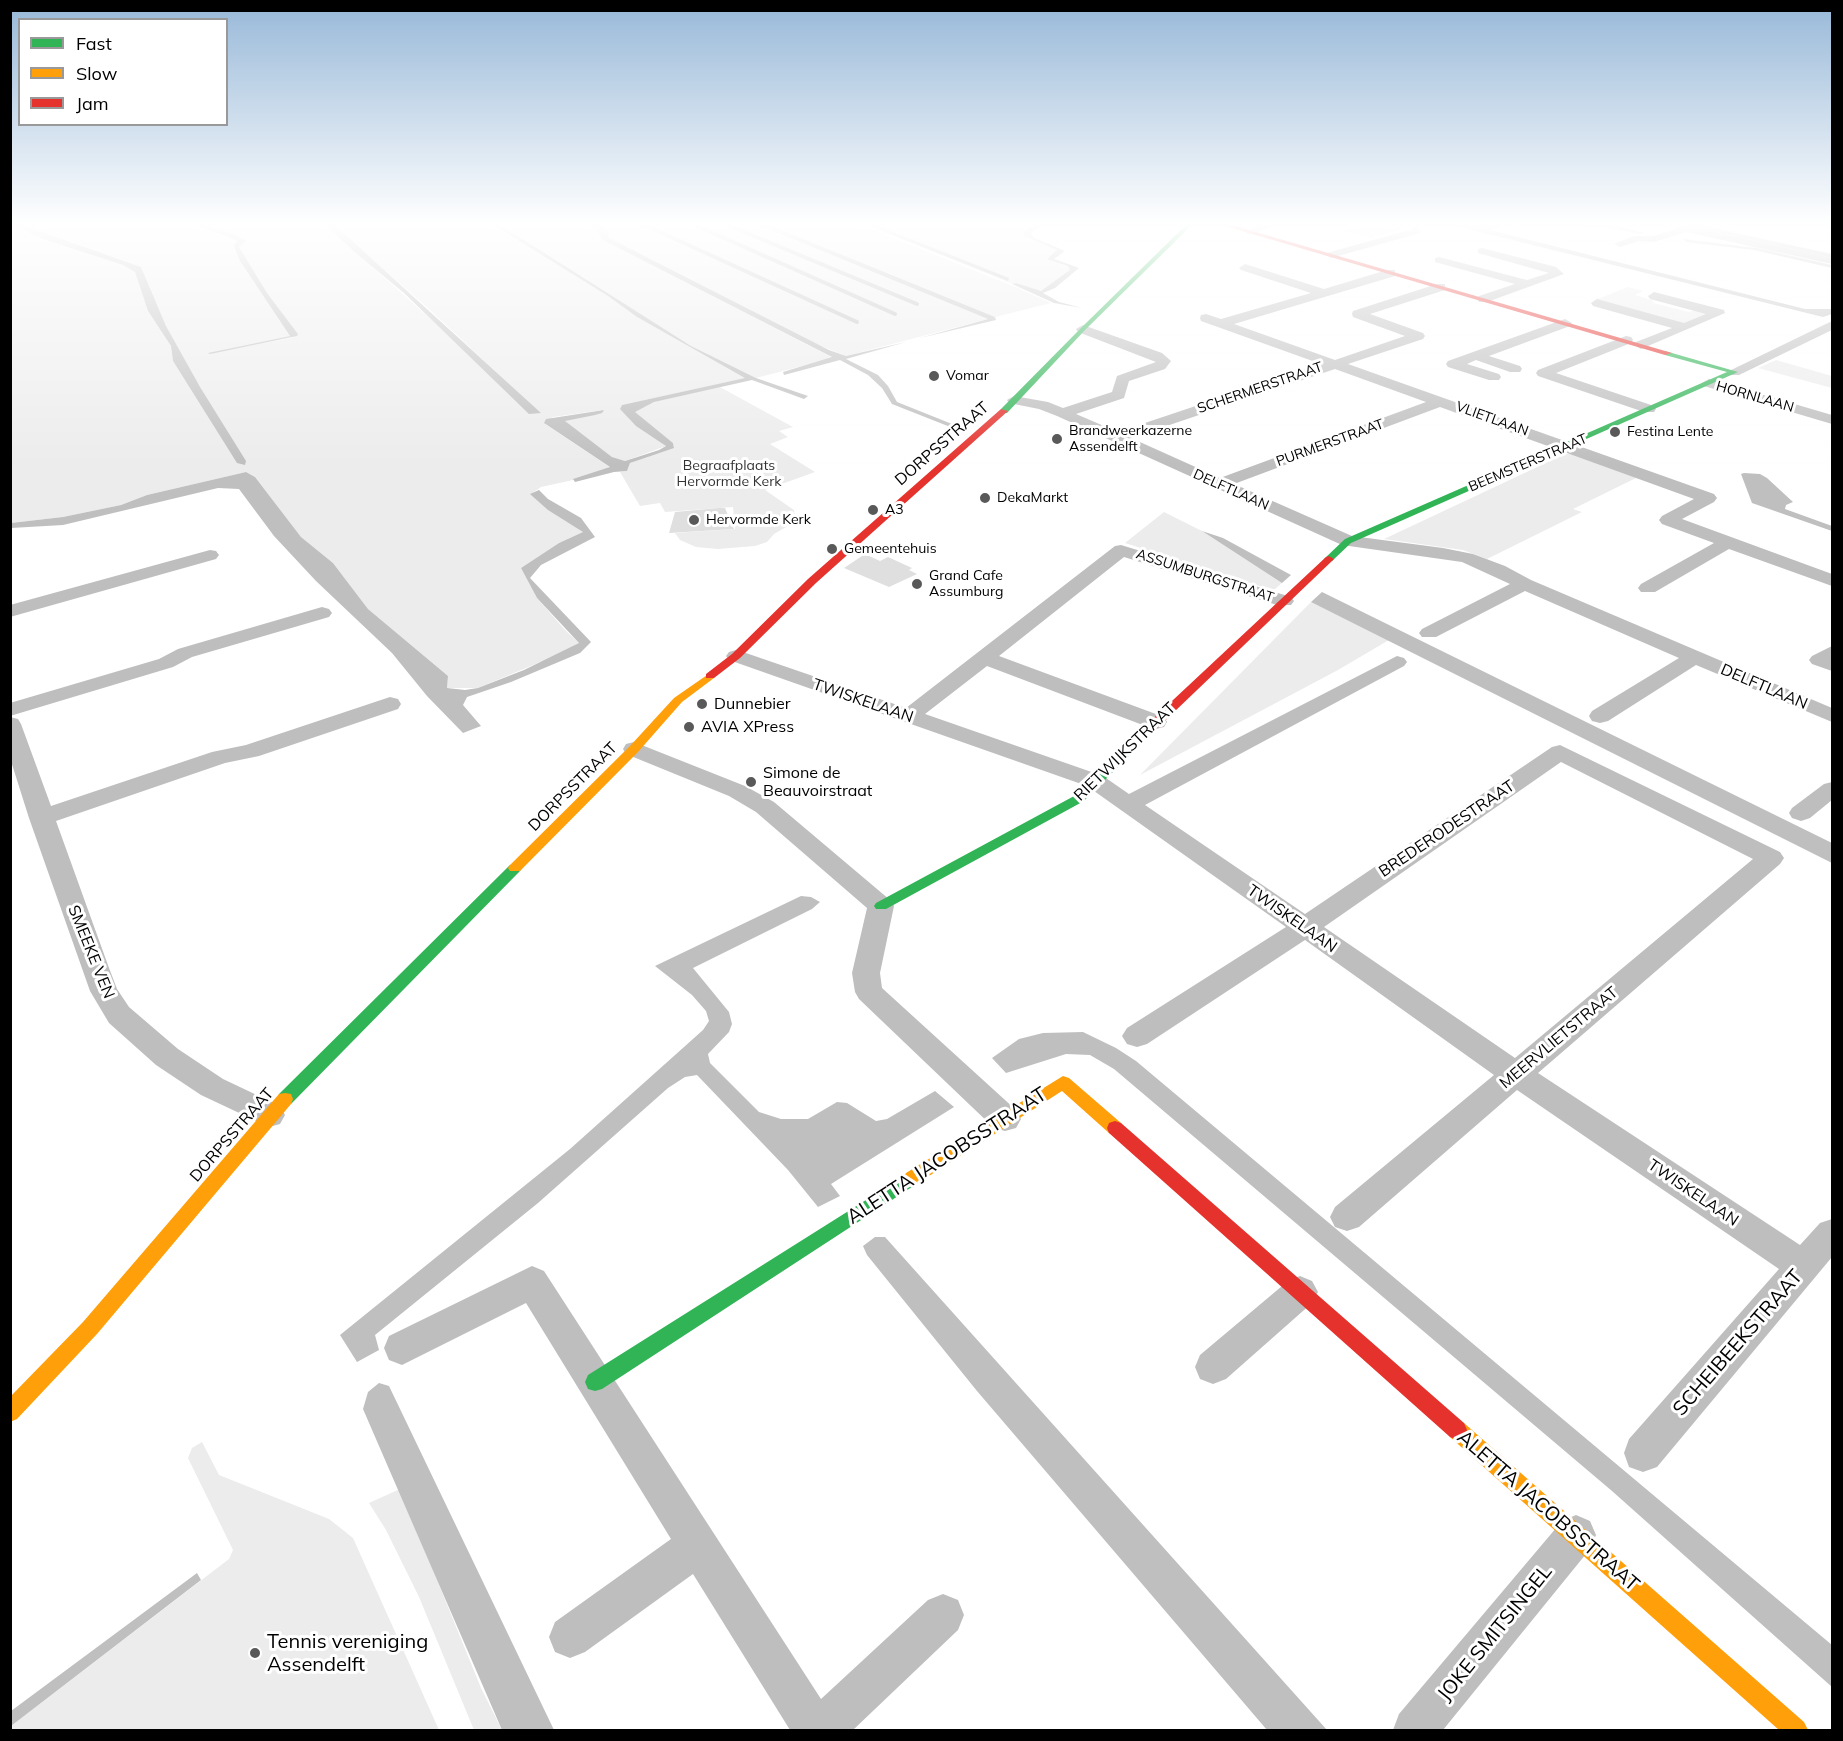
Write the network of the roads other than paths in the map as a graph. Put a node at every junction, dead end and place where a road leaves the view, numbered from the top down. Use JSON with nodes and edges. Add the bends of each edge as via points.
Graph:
{"nodes":[{"id":1,"x":1110,"y":302,"type":"edge"},
{"id":2,"x":1293,"y":302,"type":"edge"},
{"id":3,"x":1394,"y":302,"type":"edge"},
{"id":4,"x":1495,"y":302,"type":"edge"},
{"id":5,"x":1678,"y":302,"type":"edge"},
{"id":6,"x":1597,"y":303,"type":"dead end"},
{"id":7,"x":1206,"y":318,"type":"dead end"},
{"id":8,"x":1222,"y":323,"type":"junction"},
{"id":9,"x":1565,"y":323,"type":"junction"},
{"id":10,"x":1833,"y":325,"type":"edge"},
{"id":11,"x":1684,"y":327,"type":"junction"},
{"id":12,"x":1083,"y":329,"type":"junction"},
{"id":13,"x":1634,"y":343,"type":"junction"},
{"id":14,"x":1476,"y":356,"type":"junction"},
{"id":15,"x":1334,"y":363,"type":"junction"},
{"id":16,"x":1515,"y":369,"type":"dead end"},
{"id":17,"x":1734,"y":372,"type":"junction"},
{"id":18,"x":1494,"y":377,"type":"dead end"},
{"id":19,"x":1709,"y":383,"type":"junction"},
{"id":20,"x":1014,"y":400,"type":"junction"},
{"id":21,"x":1442,"y":401,"type":"junction"},
{"id":22,"x":1649,"y":409,"type":"junction"},
{"id":23,"x":1062,"y":413,"type":"junction"},
{"id":24,"x":1833,"y":420,"type":"edge"},
{"id":25,"x":1118,"y":438,"type":"junction"},
{"id":26,"x":1567,"y":446,"type":"junction"},
{"id":27,"x":1219,"y":484,"type":"junction"},
{"id":28,"x":1348,"y":541,"type":"junction"},
{"id":29,"x":1728,"y":542,"type":"junction"},
{"id":30,"x":210,"y":555,"type":"dead end"},
{"id":31,"x":1833,"y":580,"type":"edge"},
{"id":32,"x":1524,"y":584,"type":"junction"},
{"id":33,"x":1648,"y":588,"type":"dead end"},
{"id":34,"x":1284,"y":601,"type":"junction"},
{"id":35,"x":10,"y":611,"type":"edge"},
{"id":36,"x":322,"y":613,"type":"dead end"},
{"id":37,"x":1429,"y":633,"type":"dead end"},
{"id":38,"x":1833,"y":652,"type":"edge"},
{"id":39,"x":736,"y":656,"type":"junction"},
{"id":40,"x":983,"y":657,"type":"junction"},
{"id":41,"x":1695,"y":657,"type":"junction"},
{"id":42,"x":1397,"y":662,"type":"dead end"},
{"id":43,"x":1833,"y":665,"type":"edge"},
{"id":44,"x":390,"y":704,"type":"dead end"},
{"id":45,"x":10,"y":710,"type":"edge"},
{"id":46,"x":1600,"y":716,"type":"dead end"},
{"id":47,"x":1833,"y":716,"type":"edge"},
{"id":48,"x":908,"y":717,"type":"junction"},
{"id":49,"x":1156,"y":722,"type":"junction"},
{"id":50,"x":10,"y":724,"type":"edge"},
{"id":51,"x":634,"y":749,"type":"junction"},
{"id":52,"x":1095,"y":781,"type":"junction"},
{"id":53,"x":1833,"y":789,"type":"edge"},
{"id":54,"x":1128,"y":804,"type":"junction"},
{"id":55,"x":1801,"y":813,"type":"dead end"},
{"id":56,"x":41,"y":818,"type":"junction"},
{"id":57,"x":1771,"y":858,"type":"joint"},
{"id":58,"x":881,"y":906,"type":"junction"},
{"id":59,"x":1304,"y":928,"type":"junction"},
{"id":60,"x":1137,"y":1036,"type":"dead end"},
{"id":61,"x":1516,"y":1074,"type":"junction"},
{"id":62,"x":269,"y":1115,"type":"junction"},
{"id":63,"x":1005,"y":1119,"type":"junction"},
{"id":64,"x":1347,"y":1217,"type":"dead end"},
{"id":65,"x":1833,"y":1233,"type":"edge"},
{"id":66,"x":1805,"y":1267,"type":"junction"},
{"id":67,"x":1300,"y":1292,"type":"junction"},
{"id":68,"x":402,"y":1348,"type":"dead end"},
{"id":69,"x":1213,"y":1367,"type":"dead end"},
{"id":70,"x":596,"y":1382,"type":"junction"},
{"id":71,"x":10,"y":1412,"type":"edge"},
{"id":72,"x":1643,"y":1453,"type":"dead end"},
{"id":73,"x":1576,"y":1535,"type":"junction"},
{"id":74,"x":698,"y":1545,"type":"junction"},
{"id":75,"x":943,"y":1615,"type":"dead end"},
{"id":76,"x":570,"y":1637,"type":"dead end"},
{"id":77,"x":815,"y":1731,"type":"edge"},
{"id":78,"x":821,"y":1731,"type":"edge"},
{"id":79,"x":1415,"y":1731,"type":"edge"},
{"id":80,"x":1796,"y":1731,"type":"edge"}],
"edges":[{"from":1,"to":12,"type":"street","name":"DORPSSTRAAT"},
{"from":2,"to":8,"type":"street"},
{"from":3,"to":15,"type":"street","name":"SCHERMERSTRAAT","via":[[1358,314],[1418,336]]},
{"from":4,"to":9,"type":"street","name":"HORNLAAN"},
{"from":5,"to":11,"type":"street","via":[[1719,313]]},
{"from":6,"to":11,"type":"street"},
{"from":7,"to":8,"type":"street","name":"VLIETLAAN"},
{"from":8,"to":15,"type":"street","name":"VLIETLAAN"},
{"from":9,"to":13,"type":"street","name":"HORNLAAN"},
{"from":9,"to":14,"type":"street"},
{"from":10,"to":17,"type":"street"},
{"from":11,"to":13,"type":"street"},
{"from":12,"to":20,"type":"street","name":"DORPSSTRAAT"},
{"from":12,"to":23,"type":"street","via":[[1164,361],[1160,366],[1122,379],[1119,395]]},
{"from":13,"to":17,"type":"street","name":"HORNLAAN"},
{"from":13,"to":22,"type":"street","via":[[1543,373]]},
{"from":14,"to":16,"type":"street"},
{"from":14,"to":18,"type":"street","via":[[1453,364]]},
{"from":15,"to":21,"type":"street","name":"VLIETLAAN"},
{"from":15,"to":25,"type":"street","name":"SCHERMERSTRAAT"},
{"from":17,"to":19,"type":"street","name":"HORNLAAN"},
{"from":19,"to":22,"type":"street","name":"BEEMSTERSTRAAT"},
{"from":19,"to":24,"type":"street","name":"HORNLAAN"},
{"from":20,"to":23,"type":"street","name":"DELFTLAAN"},
{"from":20,"to":39,"type":"street","name":"DORPSSTRAAT","via":[[812,581]]},
{"from":21,"to":26,"type":"street","name":"VLIETLAAN"},
{"from":21,"to":27,"type":"street","name":"PURMERSTRAAT"},
{"from":22,"to":26,"type":"street","name":"BEEMSTERSTRAAT"},
{"from":23,"to":25,"type":"street","name":"DELFTLAAN"},
{"from":25,"to":27,"type":"street","name":"DELFTLAAN"},
{"from":26,"to":28,"type":"street","name":"BEEMSTERSTRAAT"},
{"from":26,"to":29,"type":"street","name":"VLIETLAAN","via":[[1708,498],[1668,520]]},
{"from":27,"to":28,"type":"street","name":"DELFTLAAN"},
{"from":28,"to":32,"type":"street","name":"DELFTLAAN","via":[[1467,558]]},
{"from":28,"to":34,"type":"street"},
{"from":29,"to":31,"type":"street","name":"VLIETLAAN"},
{"from":29,"to":33,"type":"street"},
{"from":30,"to":35,"type":"street"},
{"from":32,"to":37,"type":"street"},
{"from":32,"to":41,"type":"street","name":"DELFTLAAN"},
{"from":34,"to":40,"type":"street","name":"ASSUMBURGSTRAAT","via":[[1121,550]]},
{"from":34,"to":49,"type":"street","name":"RIETWIJKSTRAAT"},
{"from":36,"to":45,"type":"street"},
{"from":38,"to":43,"type":"street","via":[[1819,660]]},
{"from":39,"to":48,"type":"street","name":"TWISKELAAN"},
{"from":39,"to":51,"type":"street","name":"DORPSSTRAAT","via":[[678,700]]},
{"from":40,"to":48,"type":"street","name":"ASSUMBURGSTRAAT"},
{"from":40,"to":49,"type":"street"},
{"from":41,"to":46,"type":"street"},
{"from":41,"to":47,"type":"street","name":"DELFTLAAN"},
{"from":42,"to":54,"type":"street"},
{"from":44,"to":56,"type":"street"},
{"from":48,"to":52,"type":"street","name":"TWISKELAAN"},
{"from":49,"to":52,"type":"street","name":"RIETWIJKSTRAAT"},
{"from":50,"to":56,"type":"street","name":"SMEEKE VEN"},
{"from":51,"to":58,"type":"street","via":[[737,791],[765,807]]},
{"from":51,"to":62,"type":"street","name":"DORPSSTRAAT"},
{"from":52,"to":54,"type":"street","name":"TWISKELAAN"},
{"from":52,"to":58,"type":"street","name":"RIETWIJKSTRAAT","via":[[1080,798]]},
{"from":53,"to":55,"type":"street"},
{"from":54,"to":59,"type":"street","name":"TWISKELAAN"},
{"from":56,"to":62,"type":"street","name":"SMEEKE VEN","via":[[104,991],[119,1015],[167,1057],[203,1081]]},
{"from":57,"to":59,"type":"street","name":"BREDERODESTRAAT","via":[[1560,752]]},
{"from":57,"to":61,"type":"street","name":"MEERVLIETSTRAAT"},
{"from":58,"to":63,"type":"street","via":[[866,973],[869,992]]},
{"from":59,"to":60,"type":"street","name":"BREDERODESTRAAT"},
{"from":59,"to":61,"type":"street","name":"TWISKELAAN"},
{"from":61,"to":64,"type":"street","name":"MEERVLIETSTRAAT"},
{"from":61,"to":66,"type":"street","name":"TWISKELAAN"},
{"from":62,"to":71,"type":"street","name":"DORPSSTRAAT","via":[[90,1328]]},
{"from":63,"to":67,"type":"street","name":"ALETTA JACOBSSTRAAT","via":[[1063,1082]]},
{"from":63,"to":70,"type":"street","name":"ALETTA JACOBSSTRAAT"},
{"from":65,"to":66,"type":"street","name":"SCHEIBEEKSTRAAT"},
{"from":66,"to":72,"type":"street","name":"SCHEIBEEKSTRAAT"},
{"from":67,"to":69,"type":"street"},
{"from":67,"to":73,"type":"street","name":"ALETTA JACOBSSTRAAT"},
{"from":68,"to":70,"type":"street","via":[[532,1282]]},
{"from":70,"to":74,"type":"street"},
{"from":73,"to":79,"type":"street","name":"JOKE SMITSINGEL"},
{"from":73,"to":80,"type":"street","name":"ALETTA JACOBSSTRAAT"},
{"from":74,"to":76,"type":"street"},
{"from":74,"to":77,"type":"street"},
{"from":75,"to":78,"type":"street"}]}
